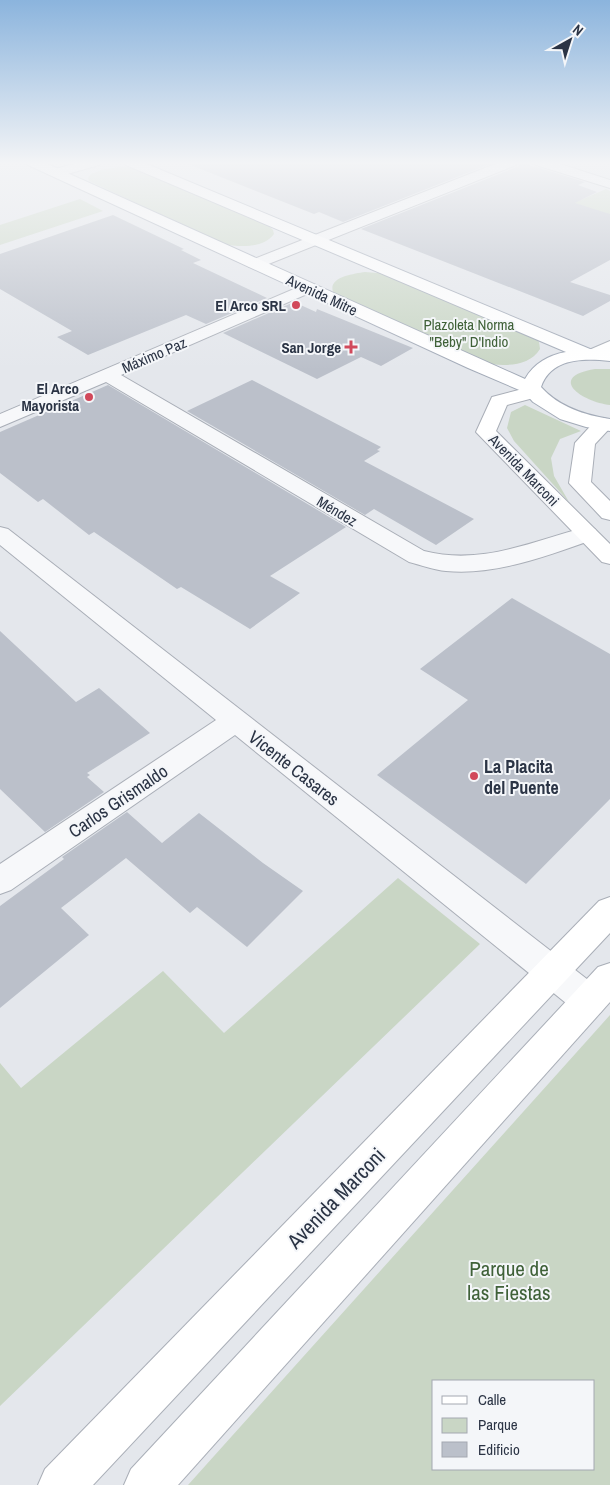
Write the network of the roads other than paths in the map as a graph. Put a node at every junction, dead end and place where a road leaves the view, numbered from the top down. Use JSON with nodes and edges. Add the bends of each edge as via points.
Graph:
{"nodes":[{"id":1,"x":184,"y":231,"type":"edge"},
{"id":2,"x":295,"y":231,"type":"edge"},
{"id":3,"x":338,"y":231,"type":"edge"},
{"id":4,"x":316,"y":240,"type":"junction"},
{"id":5,"x":255,"y":264,"type":"junction"},
{"id":6,"x":308,"y":288,"type":"junction"},
{"id":7,"x":600,"y":352,"type":"edge"},
{"id":8,"x":107,"y":375,"type":"junction"},
{"id":9,"x":532,"y":390,"type":"junction"},
{"id":10,"x":0,"y":421,"type":"edge"},
{"id":11,"x":606,"y":424,"type":"edge"},
{"id":12,"x":610,"y":514,"type":"edge"},
{"id":13,"x":0,"y":534,"type":"edge"},
{"id":14,"x":587,"y":534,"type":"junction"},
{"id":15,"x":610,"y":557,"type":"edge"},
{"id":16,"x":235,"y":721,"type":"junction"},
{"id":17,"x":0,"y":881,"type":"edge"},
{"id":18,"x":610,"y":911,"type":"edge"},
{"id":19,"x":553,"y":972,"type":"junction"},
{"id":20,"x":600,"y":989,"type":"edge"},
{"id":21,"x":61,"y":1485,"type":"edge"},
{"id":22,"x":147,"y":1485,"type":"edge"}],
"edges":[{"from":1,"to":5,"type":"main road","name":"Avenida Mitre"},
{"from":2,"to":4,"type":"main road"},
{"from":3,"to":4,"type":"street"},
{"from":4,"to":5,"type":"street"},
{"from":4,"to":7,"type":"main road"},
{"from":5,"to":6,"type":"main road","name":"Avenida Mitre"},
{"from":6,"to":8,"type":"street","name":"Máximo Paz"},
{"from":6,"to":9,"type":"main road","name":"Avenida Mitre"},
{"from":7,"to":9,"type":"main road","via":[[553,361],[534,376]]},
{"from":8,"to":10,"type":"street","name":"Máximo Paz"},
{"from":8,"to":14,"type":"street","name":"Méndez","via":[[417,557],[449,564],[514,558]]},
{"from":9,"to":11,"type":"main road","name":"Avenida Mitre","via":[[568,414]]},
{"from":9,"to":14,"type":"main road","name":"Avenida Marconi","via":[[499,400],[486,432]]},
{"from":11,"to":12,"type":"main road","name":"Avenida Marconi","via":[[585,443],[580,483]]},
{"from":13,"to":16,"type":"street","name":"Vicente Casares"},
{"from":14,"to":15,"type":"main road","name":"Avenida Marconi"},
{"from":16,"to":17,"type":"street","name":"Carlos Grismaldo"},
{"from":16,"to":19,"type":"street","name":"Vicente Casares"},
{"from":18,"to":19,"type":"main road","name":"Avenida Marconi"},
{"from":19,"to":20,"type":"street","name":"Vicente Casares"},
{"from":19,"to":21,"type":"main road","name":"Avenida Marconi"},
{"from":20,"to":22,"type":"main road"}]}
